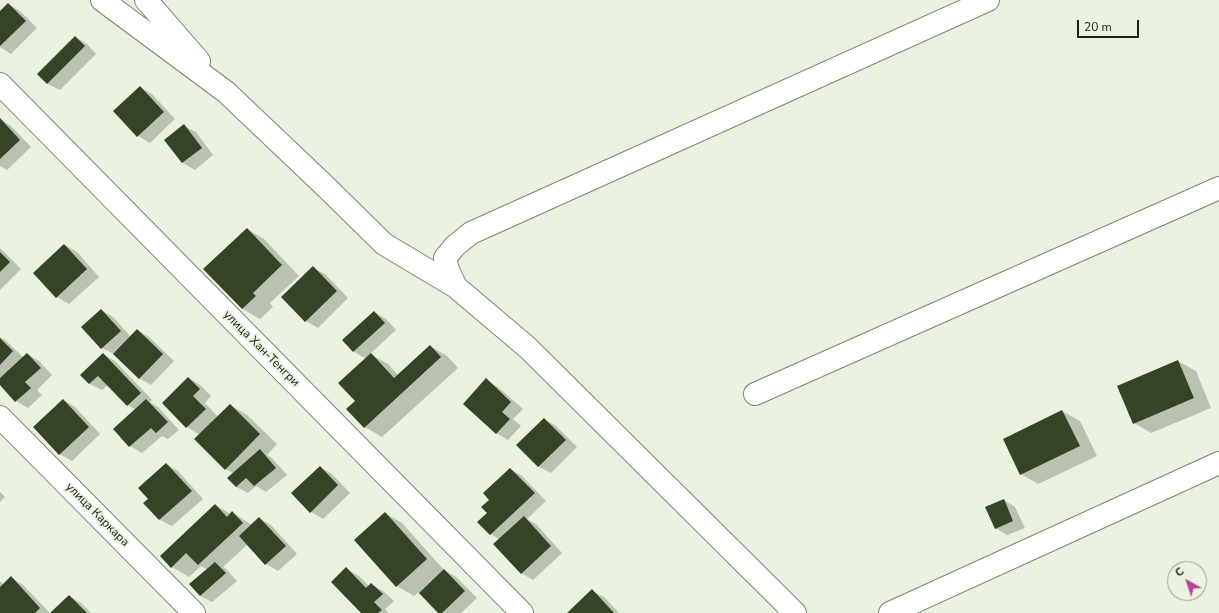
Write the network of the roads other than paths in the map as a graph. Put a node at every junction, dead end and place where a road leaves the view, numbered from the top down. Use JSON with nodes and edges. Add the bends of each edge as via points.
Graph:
{"nodes":[{"id":1,"x":102,"y":0,"type":"edge"},
{"id":2,"x":146,"y":0,"type":"edge"},
{"id":3,"x":988,"y":0,"type":"edge"},
{"id":4,"x":0,"y":84,"type":"edge"},
{"id":5,"x":226,"y":92,"type":"junction"},
{"id":6,"x":1219,"y":188,"type":"edge"},
{"id":7,"x":456,"y":287,"type":"junction"},
{"id":8,"x":755,"y":394,"type":"dead end"},
{"id":9,"x":0,"y":417,"type":"edge"},
{"id":10,"x":1219,"y":463,"type":"edge"},
{"id":11,"x":194,"y":613,"type":"edge"},
{"id":12,"x":522,"y":613,"type":"edge"},
{"id":13,"x":795,"y":613,"type":"edge"},
{"id":14,"x":890,"y":613,"type":"edge"}],
"edges":[{"from":1,"to":5,"type":"street"},
{"from":2,"to":5,"type":"street"},
{"from":3,"to":7,"type":"street","via":[[471,233],[445,258]]},
{"from":4,"to":12,"type":"street","name":"улица Хан-Тенгри"},
{"from":5,"to":7,"type":"street","via":[[384,244]]},
{"from":6,"to":8,"type":"street"},
{"from":7,"to":13,"type":"street","via":[[528,348]]},
{"from":9,"to":11,"type":"street","name":"улица Каркара"},
{"from":10,"to":14,"type":"street"}]}
